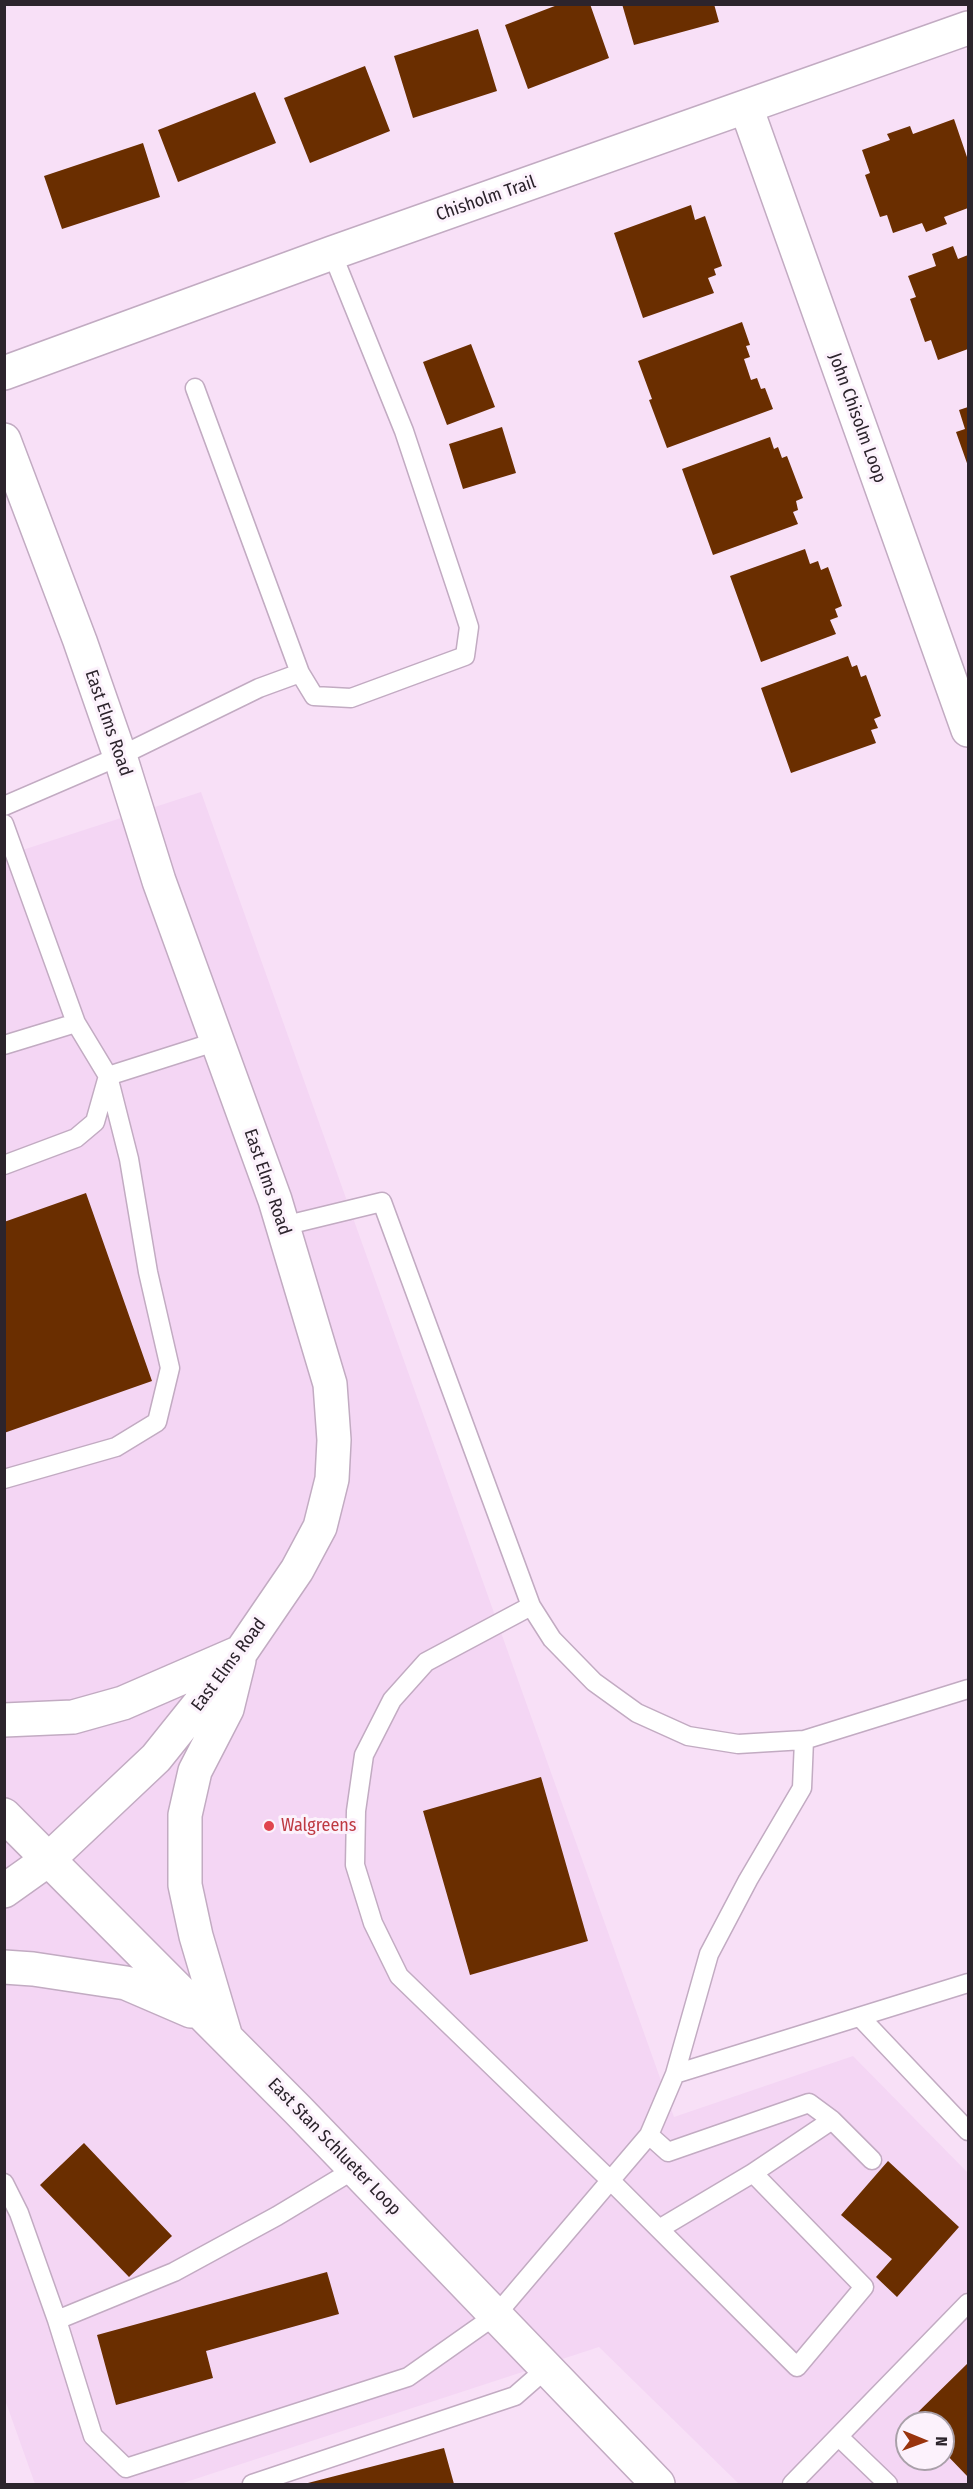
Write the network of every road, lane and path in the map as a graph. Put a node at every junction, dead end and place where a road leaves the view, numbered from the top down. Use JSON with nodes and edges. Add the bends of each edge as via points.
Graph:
{"nodes":[{"id":1,"x":969,"y":28,"type":"edge"},
{"id":2,"x":746,"y":107,"type":"junction"},
{"id":3,"x":332,"y":253,"type":"junction"},
{"id":4,"x":4,"y":373,"type":"edge"},
{"id":5,"x":195,"y":388,"type":"dead end"},
{"id":6,"x":4,"y":440,"type":"edge"},
{"id":7,"x":300,"y":673,"type":"junction"},
{"id":8,"x":969,"y":730,"type":"edge"},
{"id":9,"x":120,"y":756,"type":"junction"},
{"id":10,"x":4,"y":806,"type":"edge"},
{"id":11,"x":4,"y":824,"type":"edge"},
{"id":12,"x":76,"y":1023,"type":"junction"},
{"id":13,"x":218,"y":1041,"type":"junction"},
{"id":14,"x":4,"y":1045,"type":"edge"},
{"id":15,"x":108,"y":1076,"type":"junction"},
{"id":16,"x":4,"y":1165,"type":"edge"},
{"id":17,"x":283,"y":1226,"type":"junction"},
{"id":18,"x":4,"y":1479,"type":"edge"},
{"id":19,"x":531,"y":1606,"type":"junction"},
{"id":20,"x":241,"y":1652,"type":"junction"},
{"id":21,"x":969,"y":1689,"type":"edge"},
{"id":22,"x":4,"y":1720,"type":"edge"},
{"id":23,"x":804,"y":1740,"type":"junction"},
{"id":24,"x":4,"y":1815,"type":"edge"},
{"id":25,"x":49,"y":1859,"type":"junction"},
{"id":26,"x":4,"y":1891,"type":"edge"},
{"id":27,"x":4,"y":1967,"type":"edge"},
{"id":28,"x":969,"y":1983,"type":"edge"},
{"id":29,"x":860,"y":2017,"type":"junction"},
{"id":30,"x":217,"y":2028,"type":"junction"},
{"id":31,"x":675,"y":2074,"type":"junction"},
{"id":32,"x":832,"y":2120,"type":"junction"},
{"id":33,"x":969,"y":2131,"type":"edge"},
{"id":34,"x":649,"y":2135,"type":"junction"},
{"id":35,"x":872,"y":2160,"type":"dead end"},
{"id":36,"x":355,"y":2169,"type":"junction"},
{"id":37,"x":753,"y":2173,"type":"junction"},
{"id":38,"x":610,"y":2181,"type":"junction"},
{"id":39,"x":4,"y":2183,"type":"edge"},
{"id":40,"x":659,"y":2229,"type":"junction"},
{"id":41,"x":969,"y":2303,"type":"edge"},
{"id":42,"x":496,"y":2315,"type":"junction"},
{"id":43,"x":57,"y":2320,"type":"junction"},
{"id":44,"x":546,"y":2368,"type":"junction"},
{"id":45,"x":839,"y":2437,"type":"junction"},
{"id":46,"x":252,"y":2484,"type":"edge"},
{"id":47,"x":658,"y":2484,"type":"edge"},
{"id":48,"x":792,"y":2484,"type":"edge"},
{"id":49,"x":888,"y":2484,"type":"edge"}],
"edges":[{"from":1,"to":2,"type":"main road","name":"Chisholm Trail"},
{"from":2,"to":3,"type":"main road","name":"Chisholm Trail"},
{"from":2,"to":8,"type":"main road","name":"John Chisolm Loop"},
{"from":3,"to":4,"type":"main road","name":"Chisholm Trail"},
{"from":3,"to":7,"type":"lane","via":[[404,431],[469,627],[465,656],[351,698],[314,696]]},
{"from":5,"to":7,"type":"lane"},
{"from":6,"to":9,"type":"main road","name":"East Elms Road"},
{"from":7,"to":9,"type":"lane","via":[[259,688]]},
{"from":9,"to":10,"type":"lane"},
{"from":9,"to":13,"type":"main road","name":"East Elms Road","via":[[159,881]]},
{"from":11,"to":12,"type":"lane"},
{"from":12,"to":14,"type":"lane"},
{"from":12,"to":15,"type":"lane"},
{"from":13,"to":15,"type":"lane"},
{"from":13,"to":17,"type":"main road","name":"East Elms Road"},
{"from":15,"to":16,"type":"lane","via":[[95,1122],[76,1138]]},
{"from":15,"to":18,"type":"lane","via":[[129,1159],[148,1272],[170,1368],[157,1422],[116,1447]]},
{"from":17,"to":19,"type":"lane","via":[[382,1202]]},
{"from":17,"to":20,"type":"main road","name":"East Elms Road","via":[[330,1384],[332,1479],[320,1527],[297,1570]]},
{"from":19,"to":23,"type":"lane","via":[[552,1639],[594,1682],[637,1713],[688,1736],[738,1744]]},
{"from":19,"to":38,"type":"lane","via":[[426,1662],[392,1700],[364,1755],[356,1811],[355,1865],[373,1923],[399,1976]]},
{"from":20,"to":22,"type":"main road","via":[[123,1703],[73,1717]]},
{"from":20,"to":25,"type":"main road","name":"East Elms Road","via":[[156,1758]]},
{"from":20,"to":30,"type":"main road","via":[[227,1709],[195,1771],[185,1815],[185,1885]]},
{"from":21,"to":23,"type":"lane"},
{"from":23,"to":31,"type":"lane","via":[[802,1788],[709,1954]]},
{"from":24,"to":25,"type":"main road","name":"East Stan Schlueter Loop"},
{"from":25,"to":26,"type":"main road","name":"East Elms Road"},
{"from":25,"to":30,"type":"main road","name":"East Stan Schlueter Loop"},
{"from":27,"to":30,"type":"main road","via":[[126,1983]]},
{"from":28,"to":29,"type":"lane"},
{"from":29,"to":31,"type":"lane"},
{"from":29,"to":33,"type":"lane"},
{"from":30,"to":36,"type":"main road","name":"East Stan Schlueter Loop"},
{"from":31,"to":34,"type":"lane"},
{"from":32,"to":34,"type":"lane","via":[[809,2103],[668,2152]]},
{"from":32,"to":35,"type":"lane"},
{"from":32,"to":37,"type":"lane"},
{"from":34,"to":38,"type":"lane"},
{"from":36,"to":42,"type":"main road","name":"East Stan Schlueter Loop"},
{"from":36,"to":43,"type":"lane","via":[[174,2272]]},
{"from":37,"to":40,"type":"lane"},
{"from":37,"to":40,"type":"lane","via":[[864,2288],[797,2367]]},
{"from":38,"to":40,"type":"lane"},
{"from":38,"to":42,"type":"lane"},
{"from":39,"to":43,"type":"lane","via":[[20,2213]]},
{"from":41,"to":45,"type":"lane"},
{"from":42,"to":43,"type":"lane","via":[[408,2377],[126,2468],[93,2436]]},
{"from":42,"to":44,"type":"main road","name":"East Stan Schlueter Loop"},
{"from":44,"to":46,"type":"lane","via":[[515,2396]]},
{"from":44,"to":47,"type":"main road","name":"East Stan Schlueter Loop"},
{"from":45,"to":48,"type":"lane"},
{"from":45,"to":49,"type":"lane"}]}
